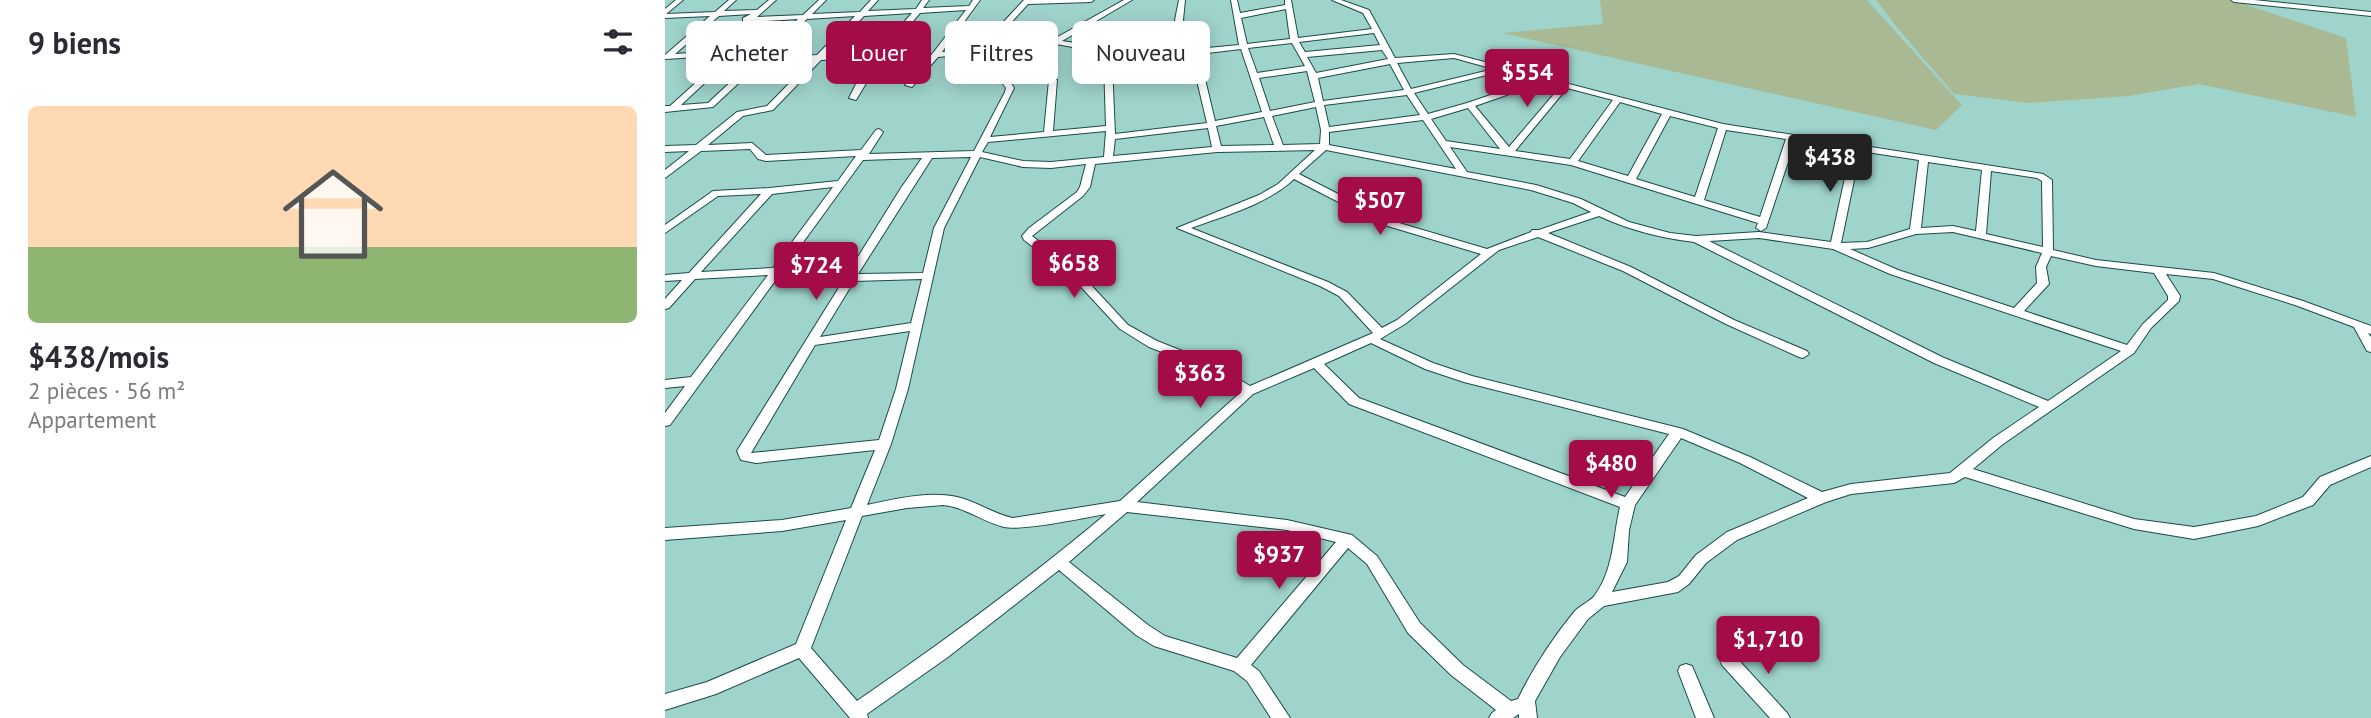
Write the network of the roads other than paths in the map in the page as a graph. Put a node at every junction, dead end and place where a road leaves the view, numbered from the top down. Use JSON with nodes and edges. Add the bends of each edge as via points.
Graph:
{"nodes":[{"id":1,"x":680,"y":0,"type":"edge"},
{"id":2,"x":733,"y":0,"type":"edge"},
{"id":3,"x":773,"y":0,"type":"edge"},
{"id":4,"x":823,"y":0,"type":"edge"},
{"id":5,"x":875,"y":0,"type":"edge"},
{"id":6,"x":926,"y":0,"type":"edge"},
{"id":7,"x":977,"y":0,"type":"edge"},
{"id":8,"x":1091,"y":0,"type":"edge"},
{"id":9,"x":1129,"y":0,"type":"edge"},
{"id":10,"x":1182,"y":0,"type":"edge"},
{"id":11,"x":1234,"y":0,"type":"edge"},
{"id":12,"x":1335,"y":0,"type":"edge"},
{"id":13,"x":2234,"y":0,"type":"edge"},
{"id":14,"x":1028,"y":1,"type":"edge"},
{"id":15,"x":1288,"y":4,"type":"edge"},
{"id":16,"x":969,"y":8,"type":"junction"},
{"id":17,"x":919,"y":10,"type":"junction"},
{"id":18,"x":756,"y":12,"type":"junction"},
{"id":19,"x":862,"y":13,"type":"junction"},
{"id":20,"x":665,"y":14,"type":"edge"},
{"id":21,"x":717,"y":14,"type":"junction"},
{"id":22,"x":2371,"y":14,"type":"edge"},
{"id":23,"x":805,"y":16,"type":"junction"},
{"id":24,"x":1238,"y":16,"type":"junction"},
{"id":25,"x":746,"y":20,"type":"joint"},
{"id":26,"x":800,"y":21,"type":"edge"},
{"id":27,"x":909,"y":21,"type":"edge"},
{"id":28,"x":1009,"y":21,"type":"edge"},
{"id":29,"x":1180,"y":21,"type":"edge"},
{"id":30,"x":1376,"y":31,"type":"junction"},
{"id":31,"x":1294,"y":38,"type":"junction"},
{"id":32,"x":1058,"y":40,"type":"edge"},
{"id":33,"x":1243,"y":45,"type":"junction"},
{"id":34,"x":1385,"y":47,"type":"junction"},
{"id":35,"x":1210,"y":48,"type":"edge"},
{"id":36,"x":945,"y":54,"type":"edge"},
{"id":37,"x":936,"y":55,"type":"junction"},
{"id":38,"x":1302,"y":55,"type":"junction"},
{"id":39,"x":686,"y":56,"type":"edge"},
{"id":40,"x":666,"y":58,"type":"edge"},
{"id":41,"x":826,"y":58,"type":"edge"},
{"id":42,"x":812,"y":59,"type":"edge"},
{"id":43,"x":817,"y":59,"type":"junction"},
{"id":44,"x":1392,"y":61,"type":"junction"},
{"id":45,"x":1503,"y":69,"type":"junction"},
{"id":46,"x":1311,"y":72,"type":"junction"},
{"id":47,"x":1255,"y":76,"type":"junction"},
{"id":48,"x":1543,"y":79,"type":"junction"},
{"id":49,"x":698,"y":84,"type":"edge"},
{"id":50,"x":733,"y":84,"type":"edge"},
{"id":51,"x":859,"y":84,"type":"edge"},
{"id":52,"x":1007,"y":84,"type":"edge"},
{"id":53,"x":1053,"y":84,"type":"edge"},
{"id":54,"x":1109,"y":84,"type":"edge"},
{"id":55,"x":1201,"y":84,"type":"edge"},
{"id":56,"x":909,"y":85,"type":"dead end"},
{"id":57,"x":1566,"y":85,"type":"junction"},
{"id":58,"x":1409,"y":92,"type":"junction"},
{"id":59,"x":853,"y":98,"type":"dead end"},
{"id":60,"x":1618,"y":99,"type":"junction"},
{"id":61,"x":1319,"y":103,"type":"junction"},
{"id":62,"x":1470,"y":105,"type":"junction"},
{"id":63,"x":669,"y":109,"type":"edge"},
{"id":64,"x":1667,"y":113,"type":"junction"},
{"id":65,"x":1269,"y":115,"type":"junction"},
{"id":66,"x":665,"y":116,"type":"edge"},
{"id":67,"x":1427,"y":117,"type":"junction"},
{"id":68,"x":1210,"y":125,"type":"junction"},
{"id":69,"x":1723,"y":127,"type":"junction"},
{"id":70,"x":1325,"y":130,"type":"junction"},
{"id":71,"x":879,"y":132,"type":"dead end"},
{"id":72,"x":1110,"y":133,"type":"junction"},
{"id":73,"x":1048,"y":134,"type":"junction"},
{"id":74,"x":1791,"y":139,"type":"junction"},
{"id":75,"x":985,"y":141,"type":"junction"},
{"id":76,"x":1444,"y":143,"type":"junction"},
{"id":77,"x":1324,"y":146,"type":"junction"},
{"id":78,"x":1279,"y":147,"type":"junction"},
{"id":79,"x":698,"y":148,"type":"junction"},
{"id":80,"x":1856,"y":148,"type":"junction"},
{"id":81,"x":665,"y":149,"type":"edge"},
{"id":82,"x":1217,"y":149,"type":"junction"},
{"id":83,"x":1508,"y":151,"type":"junction"},
{"id":84,"x":977,"y":154,"type":"junction"},
{"id":85,"x":864,"y":155,"type":"junction"},
{"id":86,"x":929,"y":155,"type":"junction"},
{"id":87,"x":1924,"y":158,"type":"junction"},
{"id":88,"x":1108,"y":159,"type":"junction"},
{"id":89,"x":1091,"y":161,"type":"junction"},
{"id":90,"x":1572,"y":162,"type":"junction"},
{"id":91,"x":1987,"y":168,"type":"junction"},
{"id":92,"x":1293,"y":174,"type":"junction"},
{"id":93,"x":1464,"y":174,"type":"junction"},
{"id":94,"x":665,"y":175,"type":"edge"},
{"id":95,"x":1632,"y":178,"type":"junction"},
{"id":96,"x":838,"y":184,"type":"junction"},
{"id":97,"x":769,"y":191,"type":"junction"},
{"id":98,"x":1699,"y":200,"type":"junction"},
{"id":99,"x":1600,"y":212,"type":"junction"},
{"id":100,"x":1763,"y":221,"type":"junction"},
{"id":101,"x":665,"y":230,"type":"edge"},
{"id":102,"x":1915,"y":231,"type":"junction"},
{"id":103,"x":1536,"y":232,"type":"junction"},
{"id":104,"x":1759,"y":235,"type":"junction"},
{"id":105,"x":1981,"y":235,"type":"junction"},
{"id":106,"x":1696,"y":239,"type":"junction"},
{"id":107,"x":1835,"y":246,"type":"junction"},
{"id":108,"x":2048,"y":251,"type":"junction"},
{"id":109,"x":1487,"y":252,"type":"junction"},
{"id":110,"x":2157,"y":269,"type":"junction"},
{"id":111,"x":777,"y":271,"type":"junction"},
{"id":112,"x":691,"y":275,"type":"junction"},
{"id":113,"x":927,"y":276,"type":"junction"},
{"id":114,"x":665,"y":278,"type":"edge"},
{"id":115,"x":850,"y":278,"type":"junction"},
{"id":116,"x":665,"y":306,"type":"edge"},
{"id":117,"x":2016,"y":313,"type":"junction"},
{"id":118,"x":2358,"y":325,"type":"junction"},
{"id":119,"x":916,"y":326,"type":"junction"},
{"id":120,"x":2371,"y":330,"type":"edge"},
{"id":121,"x":1376,"y":336,"type":"junction"},
{"id":122,"x":812,"y":342,"type":"junction"},
{"id":123,"x":2371,"y":348,"type":"edge"},
{"id":124,"x":2130,"y":350,"type":"junction"},
{"id":125,"x":1803,"y":355,"type":"dead end"},
{"id":126,"x":1315,"y":362,"type":"junction"},
{"id":127,"x":695,"y":381,"type":"junction"},
{"id":128,"x":665,"y":384,"type":"edge"},
{"id":129,"x":1249,"y":391,"type":"junction"},
{"id":130,"x":2049,"y":406,"type":"junction"},
{"id":131,"x":665,"y":422,"type":"edge"},
{"id":132,"x":1678,"y":432,"type":"junction"},
{"id":133,"x":884,"y":444,"type":"junction"},
{"id":134,"x":2371,"y":461,"type":"edge"},
{"id":135,"x":1963,"y":471,"type":"junction"},
{"id":136,"x":1821,"y":498,"type":"junction"},
{"id":137,"x":1628,"y":504,"type":"junction"},
{"id":138,"x":1124,"y":506,"type":"junction"},
{"id":139,"x":856,"y":514,"type":"junction"},
{"id":140,"x":665,"y":534,"type":"edge"},
{"id":141,"x":1347,"y":539,"type":"junction"},
{"id":142,"x":1059,"y":562,"type":"junction"},
{"id":143,"x":1600,"y":600,"type":"junction"},
{"id":144,"x":802,"y":649,"type":"junction"},
{"id":145,"x":1728,"y":660,"type":"dead end"},
{"id":146,"x":1240,"y":666,"type":"junction"},
{"id":147,"x":1686,"y":671,"type":"dead end"},
{"id":148,"x":671,"y":701,"type":"edge"},
{"id":149,"x":1527,"y":709,"type":"edge"},
{"id":150,"x":665,"y":714,"type":"edge"},
{"id":151,"x":1504,"y":714,"type":"edge"},
{"id":152,"x":859,"y":715,"type":"edge"},
{"id":153,"x":1281,"y":718,"type":"edge"},
{"id":154,"x":1705,"y":718,"type":"edge"},
{"id":155,"x":1781,"y":718,"type":"edge"}],
"edges":[{"from":1,"to":20,"type":"street"},
{"from":2,"to":21,"type":"street"},
{"from":3,"to":18,"type":"street"},
{"from":4,"to":23,"type":"street"},
{"from":5,"to":19,"type":"street"},
{"from":6,"to":17,"type":"street"},
{"from":7,"to":16,"type":"street"},
{"from":8,"to":14,"type":"street"},
{"from":9,"to":32,"type":"street"},
{"from":10,"to":29,"type":"street"},
{"from":11,"to":24,"type":"street"},
{"from":12,"to":30,"type":"street","via":[[1366,12]]},
{"from":13,"to":22,"type":"street"},
{"from":14,"to":28,"type":"street"},
{"from":15,"to":24,"type":"street"},
{"from":15,"to":31,"type":"street"},
{"from":16,"to":17,"type":"street"},
{"from":16,"to":37,"type":"street"},
{"from":17,"to":19,"type":"street"},
{"from":17,"to":27,"type":"street"},
{"from":18,"to":21,"type":"street"},
{"from":18,"to":25,"type":"street"},
{"from":19,"to":23,"type":"street"},
{"from":19,"to":43,"type":"street"},
{"from":20,"to":21,"type":"street"},
{"from":21,"to":40,"type":"street"},
{"from":23,"to":25,"type":"street"},
{"from":23,"to":26,"type":"street"},
{"from":24,"to":33,"type":"street"},
{"from":30,"to":31,"type":"street"},
{"from":30,"to":34,"type":"street"},
{"from":31,"to":33,"type":"street"},
{"from":31,"to":38,"type":"street"},
{"from":33,"to":35,"type":"street"},
{"from":33,"to":47,"type":"street"},
{"from":34,"to":38,"type":"street"},
{"from":34,"to":44,"type":"street"},
{"from":36,"to":37,"type":"street"},
{"from":37,"to":56,"type":"street"},
{"from":38,"to":46,"type":"street"},
{"from":39,"to":40,"type":"street"},
{"from":41,"to":43,"type":"street"},
{"from":42,"to":43,"type":"street"},
{"from":43,"to":79,"type":"street","via":[[770,108],[740,114]]},
{"from":44,"to":45,"type":"street","via":[[1450,56]]},
{"from":44,"to":46,"type":"street"},
{"from":44,"to":58,"type":"street"},
{"from":45,"to":48,"type":"street"},
{"from":45,"to":58,"type":"street"},
{"from":46,"to":47,"type":"street"},
{"from":46,"to":61,"type":"street"},
{"from":47,"to":65,"type":"street"},
{"from":48,"to":57,"type":"street"},
{"from":48,"to":62,"type":"street"},
{"from":49,"to":63,"type":"street"},
{"from":50,"to":63,"type":"street","via":[[710,105]]},
{"from":51,"to":59,"type":"street"},
{"from":52,"to":75,"type":"street","via":[[1009,93]]},
{"from":53,"to":73,"type":"street"},
{"from":54,"to":72,"type":"street"},
{"from":55,"to":68,"type":"street"},
{"from":57,"to":60,"type":"street"},
{"from":57,"to":83,"type":"street"},
{"from":58,"to":61,"type":"street"},
{"from":58,"to":67,"type":"street"},
{"from":60,"to":64,"type":"street"},
{"from":60,"to":90,"type":"street"},
{"from":61,"to":65,"type":"street"},
{"from":61,"to":70,"type":"street"},
{"from":62,"to":67,"type":"street"},
{"from":62,"to":83,"type":"street"},
{"from":63,"to":66,"type":"street"},
{"from":64,"to":69,"type":"street"},
{"from":64,"to":95,"type":"street"},
{"from":65,"to":68,"type":"street"},
{"from":65,"to":78,"type":"street"},
{"from":67,"to":70,"type":"street"},
{"from":67,"to":76,"type":"street"},
{"from":68,"to":72,"type":"street"},
{"from":68,"to":82,"type":"street"},
{"from":69,"to":74,"type":"street"},
{"from":69,"to":98,"type":"street"},
{"from":70,"to":77,"type":"street"},
{"from":71,"to":85,"type":"street"},
{"from":72,"to":73,"type":"street"},
{"from":72,"to":88,"type":"street"},
{"from":73,"to":75,"type":"street"},
{"from":74,"to":80,"type":"street"},
{"from":74,"to":100,"type":"street"},
{"from":75,"to":84,"type":"street"},
{"from":76,"to":83,"type":"street"},
{"from":76,"to":93,"type":"street"},
{"from":77,"to":78,"type":"street"},
{"from":77,"to":92,"type":"street"},
{"from":77,"to":93,"type":"street"},
{"from":78,"to":82,"type":"street"},
{"from":79,"to":81,"type":"street"},
{"from":79,"to":85,"type":"street","via":[[752,146],[766,158]]},
{"from":79,"to":94,"type":"street"},
{"from":80,"to":87,"type":"street"},
{"from":80,"to":107,"type":"street"},
{"from":82,"to":88,"type":"street"},
{"from":83,"to":90,"type":"street"},
{"from":84,"to":86,"type":"street"},
{"from":84,"to":89,"type":"street","via":[[1038,165]]},
{"from":84,"to":113,"type":"street","via":[[939,228]]},
{"from":85,"to":86,"type":"street"},
{"from":85,"to":96,"type":"street"},
{"from":86,"to":115,"type":"street"},
{"from":87,"to":91,"type":"street"},
{"from":87,"to":102,"type":"street"},
{"from":88,"to":89,"type":"street"},
{"from":89,"to":129,"type":"street","via":[[1086,187],[1033,230],[1028,240],[1073,272],[1124,327],[1204,364]]},
{"from":90,"to":95,"type":"street"},
{"from":91,"to":105,"type":"street"},
{"from":91,"to":108,"type":"street","via":[[2047,180]]},
{"from":92,"to":109,"type":"street","via":[[1385,222]]},
{"from":92,"to":121,"type":"street","via":[[1262,197],[1182,228],[1324,284],[1343,295]]},
{"from":93,"to":99,"type":"street","via":[[1564,196]]},
{"from":95,"to":98,"type":"street"},
{"from":96,"to":97,"type":"street"},
{"from":96,"to":111,"type":"street"},
{"from":97,"to":101,"type":"street","via":[[716,193]]},
{"from":97,"to":112,"type":"street"},
{"from":98,"to":100,"type":"street"},
{"from":99,"to":103,"type":"street"},
{"from":99,"to":106,"type":"street","via":[[1625,224]]},
{"from":100,"to":104,"type":"street"},
{"from":102,"to":105,"type":"street","via":[[1953,229]]},
{"from":102,"to":107,"type":"street","via":[[1868,245]]},
{"from":103,"to":109,"type":"street"},
{"from":103,"to":125,"type":"street","via":[[1627,269]]},
{"from":104,"to":106,"type":"street"},
{"from":104,"to":107,"type":"street"},
{"from":105,"to":108,"type":"street"},
{"from":106,"to":130,"type":"street","via":[[1938,360]]},
{"from":107,"to":117,"type":"street","via":[[1893,272]]},
{"from":108,"to":110,"type":"street","via":[[2096,263]]},
{"from":108,"to":117,"type":"street","via":[[2041,267],[2042,284]]},
{"from":109,"to":121,"type":"street","via":[[1416,313]]},
{"from":110,"to":118,"type":"street","via":[[2241,284]]},
{"from":110,"to":124,"type":"street","via":[[2173,301]]},
{"from":111,"to":112,"type":"street"},
{"from":111,"to":127,"type":"street"},
{"from":112,"to":114,"type":"street"},
{"from":112,"to":116,"type":"street"},
{"from":113,"to":115,"type":"street"},
{"from":113,"to":119,"type":"street"},
{"from":115,"to":122,"type":"street"},
{"from":117,"to":124,"type":"street"},
{"from":118,"to":120,"type":"street"},
{"from":118,"to":123,"type":"street"},
{"from":119,"to":122,"type":"street"},
{"from":119,"to":133,"type":"street"},
{"from":121,"to":126,"type":"street"},
{"from":121,"to":132,"type":"street","via":[[1429,366],[1468,379]]},
{"from":122,"to":133,"type":"street","via":[[744,451],[746,457]]},
{"from":124,"to":130,"type":"street"},
{"from":126,"to":129,"type":"street"},
{"from":126,"to":137,"type":"street","via":[[1354,401]]},
{"from":127,"to":128,"type":"street"},
{"from":127,"to":131,"type":"street"},
{"from":129,"to":138,"type":"street"},
{"from":130,"to":135,"type":"street"},
{"from":132,"to":136,"type":"street"},
{"from":132,"to":137,"type":"street"},
{"from":133,"to":139,"type":"street"},
{"from":134,"to":135,"type":"street","via":[[2325,481],[2308,501],[2258,521],[2194,533],[2134,524]]},
{"from":135,"to":136,"type":"street","via":[[1944,481],[1851,489]]},
{"from":136,"to":143,"type":"street","via":[[1732,536],[1672,588]]},
{"from":137,"to":143,"type":"street","via":[[1619,562]]},
{"from":138,"to":139,"type":"street","via":[[1013,523],[999,522],[946,500]]},
{"from":138,"to":141,"type":"street","via":[[1287,525]]},
{"from":138,"to":142,"type":"street"},
{"from":139,"to":140,"type":"street"},
{"from":139,"to":144,"type":"street"},
{"from":141,"to":146,"type":"street"},
{"from":141,"to":151,"type":"street","via":[[1372,559],[1415,628]]},
{"from":142,"to":146,"type":"street","via":[[1151,635]]},
{"from":142,"to":152,"type":"street"},
{"from":143,"to":149,"type":"street","via":[[1568,632]]},
{"from":144,"to":148,"type":"street","via":[[731,681]]},
{"from":144,"to":152,"type":"street"},
{"from":145,"to":155,"type":"street"},
{"from":146,"to":153,"type":"street","via":[[1253,676]]},
{"from":147,"to":154,"type":"street"},
{"from":148,"to":150,"type":"street"},
{"from":149,"to":151,"type":"street"}]}
